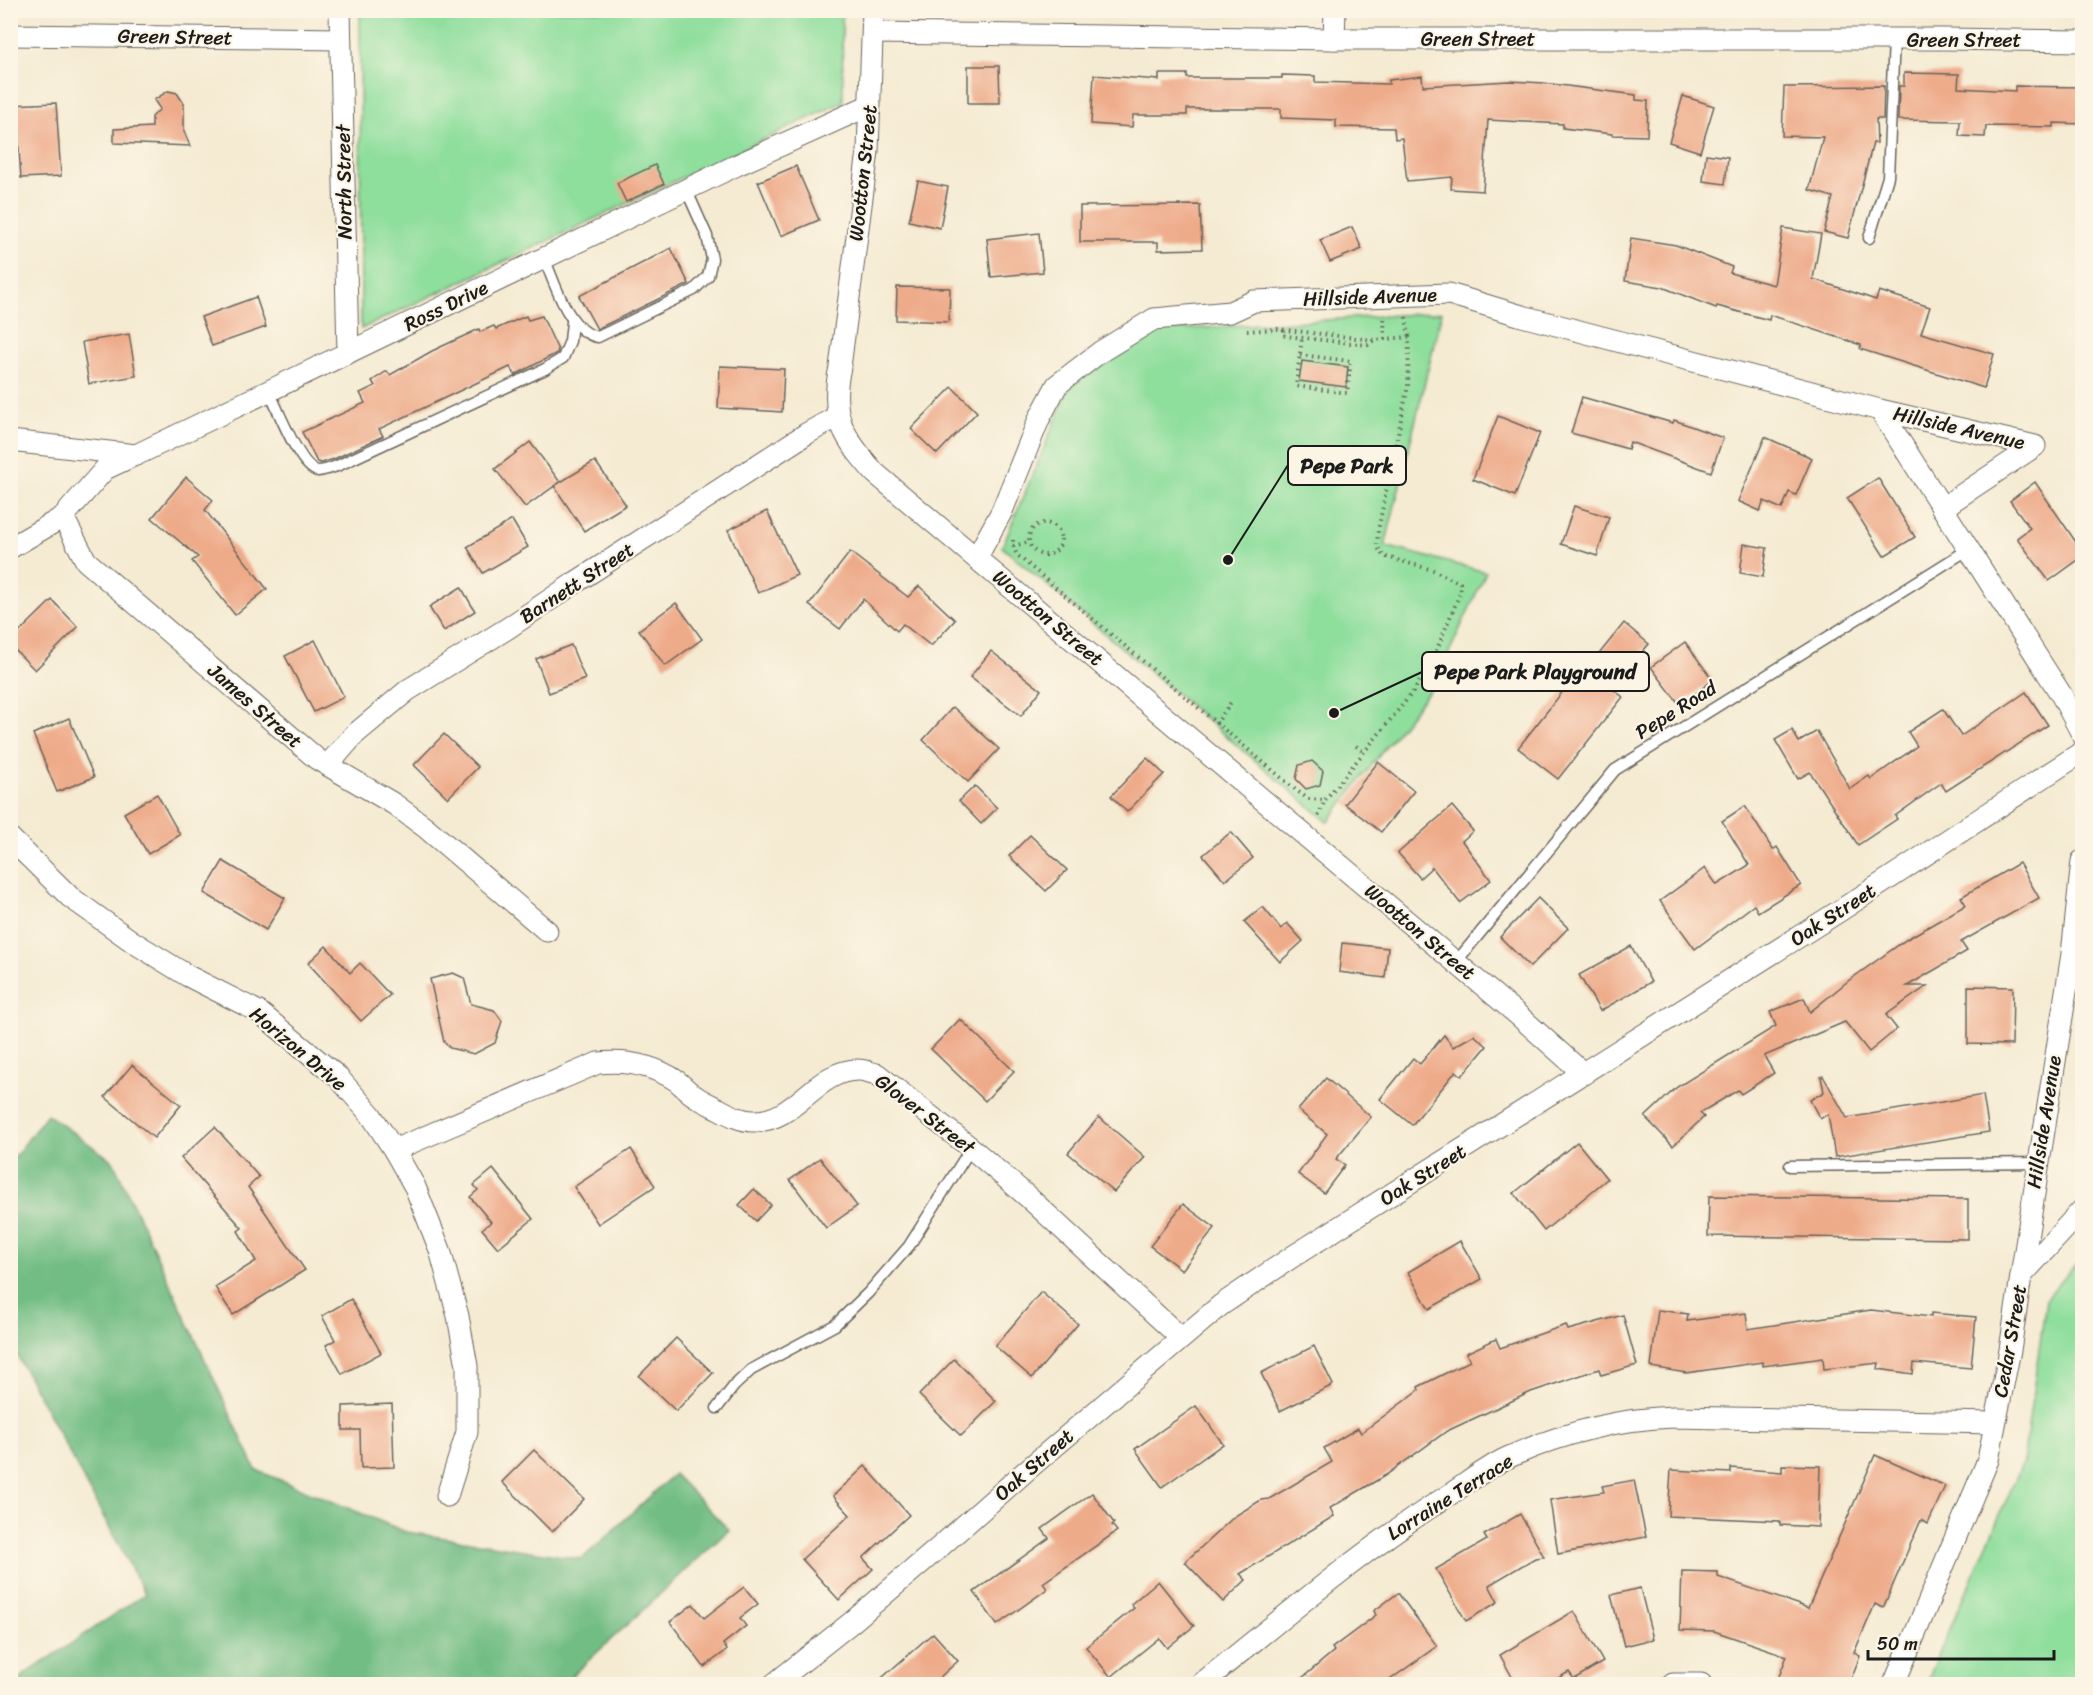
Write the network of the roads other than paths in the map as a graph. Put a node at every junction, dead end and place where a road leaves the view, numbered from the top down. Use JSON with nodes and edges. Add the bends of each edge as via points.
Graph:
{"nodes":[{"id":1,"x":340,"y":10,"type":"edge"},
{"id":2,"x":873,"y":10,"type":"edge"},
{"id":3,"x":1335,"y":10,"type":"edge"},
{"id":4,"x":873,"y":33,"type":"junction"},
{"id":5,"x":10,"y":36,"type":"edge"},
{"id":6,"x":340,"y":39,"type":"junction"},
{"id":7,"x":1334,"y":39,"type":"junction"},
{"id":8,"x":1894,"y":39,"type":"junction"},
{"id":9,"x":2082,"y":41,"type":"edge"},
{"id":10,"x":870,"y":105,"type":"junction"},
{"id":11,"x":686,"y":189,"type":"junction"},
{"id":12,"x":1869,"y":238,"type":"dead end"},
{"id":13,"x":544,"y":258,"type":"junction"},
{"id":14,"x":572,"y":322,"type":"junction"},
{"id":15,"x":348,"y":353,"type":"junction"},
{"id":16,"x":269,"y":391,"type":"junction"},
{"id":17,"x":1880,"y":410,"type":"junction"},
{"id":18,"x":838,"y":416,"type":"junction"},
{"id":19,"x":10,"y":441,"type":"edge"},
{"id":20,"x":136,"y":454,"type":"junction"},
{"id":21,"x":1942,"y":508,"type":"junction"},
{"id":22,"x":63,"y":517,"type":"junction"},
{"id":23,"x":10,"y":548,"type":"edge"},
{"id":24,"x":1969,"y":549,"type":"junction"},
{"id":25,"x":977,"y":557,"type":"junction"},
{"id":26,"x":2082,"y":734,"type":"edge"},
{"id":27,"x":2082,"y":752,"type":"edge"},
{"id":28,"x":328,"y":765,"type":"junction"},
{"id":29,"x":10,"y":838,"type":"edge"},
{"id":30,"x":2082,"y":861,"type":"edge"},
{"id":31,"x":547,"y":931,"type":"dead end"},
{"id":32,"x":1456,"y":962,"type":"junction"},
{"id":33,"x":1584,"y":1074,"type":"junction"},
{"id":34,"x":971,"y":1149,"type":"junction"},
{"id":35,"x":394,"y":1150,"type":"junction"},
{"id":36,"x":2038,"y":1163,"type":"junction"},
{"id":37,"x":1790,"y":1166,"type":"dead end"},
{"id":38,"x":2082,"y":1210,"type":"edge"},
{"id":39,"x":2021,"y":1276,"type":"junction"},
{"id":40,"x":1181,"y":1338,"type":"junction"},
{"id":41,"x":717,"y":1408,"type":"dead end"},
{"id":42,"x":1995,"y":1423,"type":"junction"},
{"id":43,"x":447,"y":1496,"type":"dead end"},
{"id":44,"x":774,"y":1684,"type":"edge"},
{"id":45,"x":1201,"y":1684,"type":"edge"},
{"id":46,"x":1673,"y":1684,"type":"edge"},
{"id":47,"x":1701,"y":1684,"type":"edge"},
{"id":48,"x":1894,"y":1684,"type":"edge"}],
"edges":[{"from":1,"to":6,"type":"street","name":"North Street"},
{"from":2,"to":4,"type":"street","name":"Wootton Street"},
{"from":3,"to":7,"type":"street"},
{"from":4,"to":7,"type":"street","name":"Green Street"},
{"from":4,"to":10,"type":"street","name":"Wootton Street"},
{"from":5,"to":6,"type":"street","name":"Green Street"},
{"from":6,"to":15,"type":"street","name":"North Street"},
{"from":7,"to":8,"type":"street","name":"Green Street"},
{"from":8,"to":9,"type":"street","name":"Green Street"},
{"from":8,"to":12,"type":"lane","via":[[1888,177]]},
{"from":10,"to":11,"type":"street","name":"Ross Drive"},
{"from":10,"to":18,"type":"street","name":"Wootton Street","via":[[868,151],[836,384]]},
{"from":11,"to":13,"type":"street","name":"Ross Drive"},
{"from":11,"to":14,"type":"lane","via":[[707,236],[712,259],[708,276],[694,290],[598,337],[589,336]]},
{"from":13,"to":14,"type":"lane"},
{"from":13,"to":15,"type":"street","name":"Ross Drive"},
{"from":14,"to":16,"type":"lane","via":[[563,358],[545,369],[337,466],[318,471],[309,467],[299,453]]},
{"from":15,"to":16,"type":"street","name":"Ross Drive"},
{"from":16,"to":20,"type":"street","name":"Ross Drive"},
{"from":17,"to":21,"type":"street","name":"Hillside Avenue"},
{"from":17,"to":21,"type":"street","name":"Hillside Avenue","via":[[2035,446]]},
{"from":17,"to":25,"type":"street","name":"Hillside Avenue","via":[[1449,294],[1254,301],[1230,312],[1154,319],[1100,352],[1057,385],[1002,511]]},
{"from":18,"to":25,"type":"street","name":"Wootton Street","via":[[853,448],[875,473]]},
{"from":18,"to":28,"type":"street","name":"Barnett Street","via":[[408,690],[354,735]]},
{"from":19,"to":20,"type":"street"},
{"from":20,"to":22,"type":"street","via":[[105,469]]},
{"from":21,"to":24,"type":"street","name":"Hillside Avenue"},
{"from":22,"to":23,"type":"street"},
{"from":22,"to":28,"type":"street","name":"James Street","via":[[86,561]]},
{"from":24,"to":26,"type":"street","name":"Hillside Avenue"},
{"from":24,"to":32,"type":"lane","name":"Pepe Road","via":[[1615,770]]},
{"from":25,"to":32,"type":"street","name":"Wootton Street"},
{"from":27,"to":33,"type":"street","name":"Oak Street"},
{"from":28,"to":31,"type":"street","name":"James Street","via":[[425,827]]},
{"from":29,"to":35,"type":"street","name":"Horizon Drive","via":[[70,897],[133,942],[188,976],[259,1012],[337,1076],[371,1115]]},
{"from":30,"to":36,"type":"street","name":"Hillside Avenue","via":[[2072,954]]},
{"from":32,"to":33,"type":"street","name":"Wootton Street"},
{"from":33,"to":40,"type":"street","name":"Oak Street","via":[[1292,1257],[1221,1305]]},
{"from":34,"to":35,"type":"street","name":"Glover Street","via":[[877,1074],[843,1071],[786,1112],[754,1121],[737,1118],[705,1102],[679,1082],[648,1066],[615,1061],[598,1063]]},
{"from":34,"to":40,"type":"street","name":"Glover Street"},
{"from":34,"to":41,"type":"lane","via":[[909,1246],[868,1293],[836,1325],[752,1370]]},
{"from":35,"to":43,"type":"street","name":"Horizon Drive","via":[[415,1187],[440,1250],[467,1366],[467,1432]]},
{"from":36,"to":37,"type":"lane"},
{"from":36,"to":39,"type":"street","name":"Hillside Avenue"},
{"from":38,"to":39,"type":"street","name":"Cedar Street"},
{"from":39,"to":42,"type":"street","name":"Cedar Street"},
{"from":40,"to":44,"type":"street","name":"Oak Street"},
{"from":42,"to":45,"type":"street","name":"Lorraine Terrace","via":[[1673,1417],[1601,1425],[1552,1439],[1504,1459],[1403,1524]]},
{"from":42,"to":48,"type":"street","via":[[1988,1460]]},
{"from":46,"to":47,"type":"street"}]}
